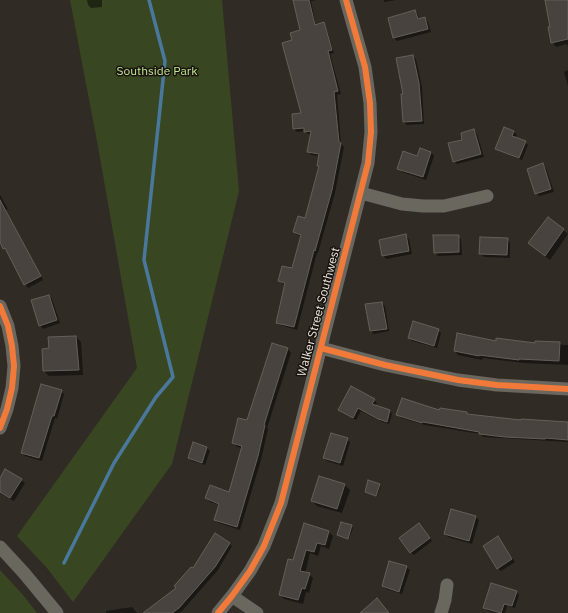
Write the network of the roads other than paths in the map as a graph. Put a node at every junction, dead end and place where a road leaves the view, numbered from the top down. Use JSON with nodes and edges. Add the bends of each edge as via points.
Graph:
{"nodes":[{"id":1,"x":346,"y":0,"type":"edge"},
{"id":2,"x":361,"y":193,"type":"junction"},
{"id":3,"x":487,"y":196,"type":"dead end"},
{"id":4,"x":0,"y":306,"type":"edge"},
{"id":5,"x":321,"y":348,"type":"junction"},
{"id":6,"x":568,"y":389,"type":"edge"},
{"id":7,"x":0,"y":428,"type":"edge"},
{"id":8,"x":0,"y":547,"type":"edge"},
{"id":9,"x":447,"y":585,"type":"dead end"},
{"id":10,"x":232,"y":596,"type":"junction"},
{"id":11,"x":57,"y":613,"type":"edge"},
{"id":12,"x":218,"y":613,"type":"edge"},
{"id":13,"x":257,"y":613,"type":"edge"},
{"id":14,"x":441,"y":613,"type":"edge"}],
"edges":[{"from":1,"to":2,"type":"street","name":"Walker Street Southwest","via":[[365,67],[370,103],[368,163]]},
{"from":2,"to":3,"type":"street","via":[[402,204],[423,206],[444,206]]},
{"from":2,"to":5,"type":"street","name":"Walker Street Southwest"},
{"from":4,"to":7,"type":"street","via":[[8,326],[14,366],[12,388]]},
{"from":5,"to":6,"type":"street","via":[[458,380]]},
{"from":5,"to":10,"type":"street","name":"Walker Street Southwest","via":[[281,503],[257,558]]},
{"from":8,"to":11,"type":"street"},
{"from":9,"to":14,"type":"street"},
{"from":10,"to":12,"type":"street","name":"Walker Street Southwest"},
{"from":10,"to":13,"type":"street"}]}
